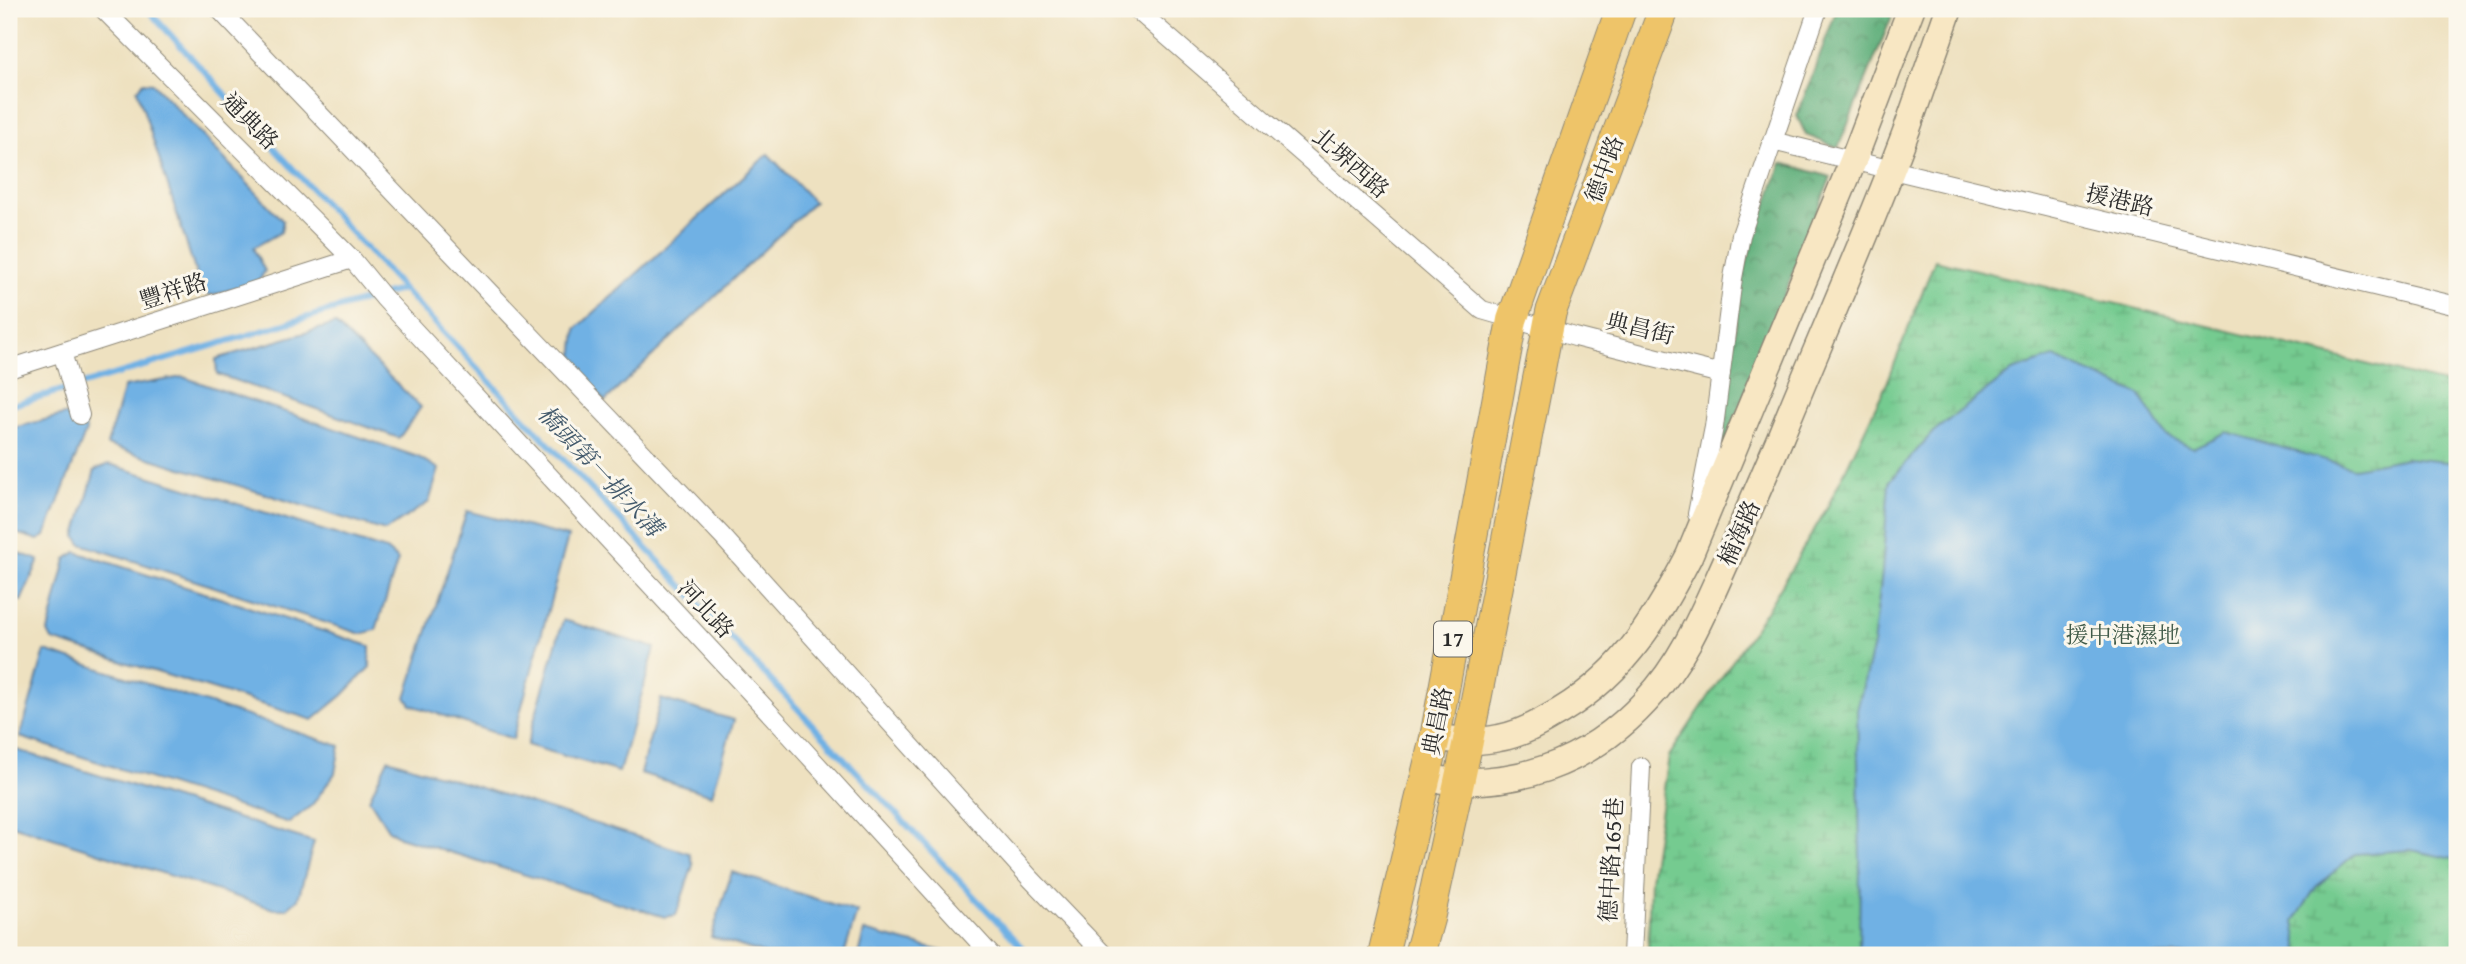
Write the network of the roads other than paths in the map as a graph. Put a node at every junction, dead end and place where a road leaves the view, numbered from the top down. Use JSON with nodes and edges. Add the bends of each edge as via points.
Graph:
{"nodes":[{"id":1,"x":103,"y":9,"type":"edge"},
{"id":2,"x":219,"y":9,"type":"edge"},
{"id":3,"x":1136,"y":9,"type":"edge"},
{"id":4,"x":1621,"y":9,"type":"edge"},
{"id":5,"x":1664,"y":9,"type":"edge"},
{"id":6,"x":1818,"y":9,"type":"edge"},
{"id":7,"x":1911,"y":9,"type":"edge"},
{"id":8,"x":1949,"y":9,"type":"edge"},
{"id":9,"x":1960,"y":9,"type":"edge"},
{"id":10,"x":1906,"y":130,"type":"junction"},
{"id":11,"x":1772,"y":141,"type":"junction"},
{"id":12,"x":1853,"y":161,"type":"junction"},
{"id":13,"x":1890,"y":170,"type":"junction"},
{"id":14,"x":356,"y":264,"type":"junction"},
{"id":15,"x":384,"y":299,"type":"joint"},
{"id":16,"x":2457,"y":306,"type":"edge"},
{"id":17,"x":1512,"y":320,"type":"junction"},
{"id":18,"x":1547,"y":330,"type":"junction"},
{"id":19,"x":62,"y":352,"type":"junction"},
{"id":20,"x":9,"y":369,"type":"edge"},
{"id":21,"x":1721,"y":374,"type":"junction"},
{"id":22,"x":80,"y":415,"type":"dead end"},
{"id":23,"x":1689,"y":556,"type":"junction"},
{"id":24,"x":1435,"y":737,"type":"junction"},
{"id":25,"x":1468,"y":741,"type":"junction"},
{"id":26,"x":1641,"y":767,"type":"dead end"},
{"id":27,"x":1426,"y":778,"type":"junction"},
{"id":28,"x":1458,"y":783,"type":"junction"},
{"id":29,"x":991,"y":955,"type":"edge"},
{"id":30,"x":1104,"y":955,"type":"edge"},
{"id":31,"x":1382,"y":955,"type":"edge"},
{"id":32,"x":1419,"y":955,"type":"edge"},
{"id":33,"x":1632,"y":955,"type":"edge"}],
"edges":[{"from":1,"to":14,"type":"street","name":"通典路"},
{"from":2,"to":30,"type":"street","via":[[722,536]]},
{"from":3,"to":17,"type":"street","name":"北堺西路","via":[[1482,310]]},
{"from":4,"to":17,"type":"main road","name":"德中路","number":"17"},
{"from":5,"to":18,"type":"main road","name":"德中路","number":"17"},
{"from":6,"to":11,"type":"street","name":"楠海路"},
{"from":7,"to":12,"type":"street","name":"楠海路"},
{"from":8,"to":10,"type":"street","name":"楠海路"},
{"from":9,"to":10,"type":"street","name":"楠海路"},
{"from":10,"to":13,"type":"street","name":"楠海路"},
{"from":11,"to":12,"type":"street","name":"援港路"},
{"from":11,"to":21,"type":"street","name":"楠海路","via":[[1741,235]]},
{"from":12,"to":13,"type":"street","name":"援港路"},
{"from":12,"to":23,"type":"street","name":"楠海路"},
{"from":13,"to":16,"type":"street","name":"援港路"},
{"from":13,"to":28,"type":"street","name":"楠海路","via":[[1696,630],[1665,680],[1622,724],[1573,758],[1535,773]]},
{"from":14,"to":15,"type":"street","name":"通典路"},
{"from":14,"to":19,"type":"street","name":"豐祥路"},
{"from":15,"to":29,"type":"street","name":"河北路"},
{"from":17,"to":18,"type":"street","name":"北堺西路"},
{"from":17,"to":24,"type":"main road","name":"典昌路","number":"17"},
{"from":18,"to":21,"type":"street","name":"典昌街"},
{"from":18,"to":25,"type":"main road","name":"典昌路","number":"17"},
{"from":19,"to":20,"type":"street","name":"豐祥路"},
{"from":19,"to":22,"type":"street"},
{"from":21,"to":23,"type":"street","name":"楠海路"},
{"from":23,"to":25,"type":"street","name":"楠海路","via":[[1640,640],[1598,686],[1527,730]]},
{"from":24,"to":25,"type":"street","name":"楠海路"},
{"from":24,"to":27,"type":"main road","name":"典昌路","number":"17"},
{"from":25,"to":28,"type":"main road","name":"典昌路","number":"17"},
{"from":26,"to":33,"type":"street","name":"德中路165巷"},
{"from":27,"to":28,"type":"street","name":"楠海路"},
{"from":27,"to":31,"type":"main road","name":"典昌路","number":"17"},
{"from":28,"to":32,"type":"main road","name":"典昌路","number":"17"}]}
